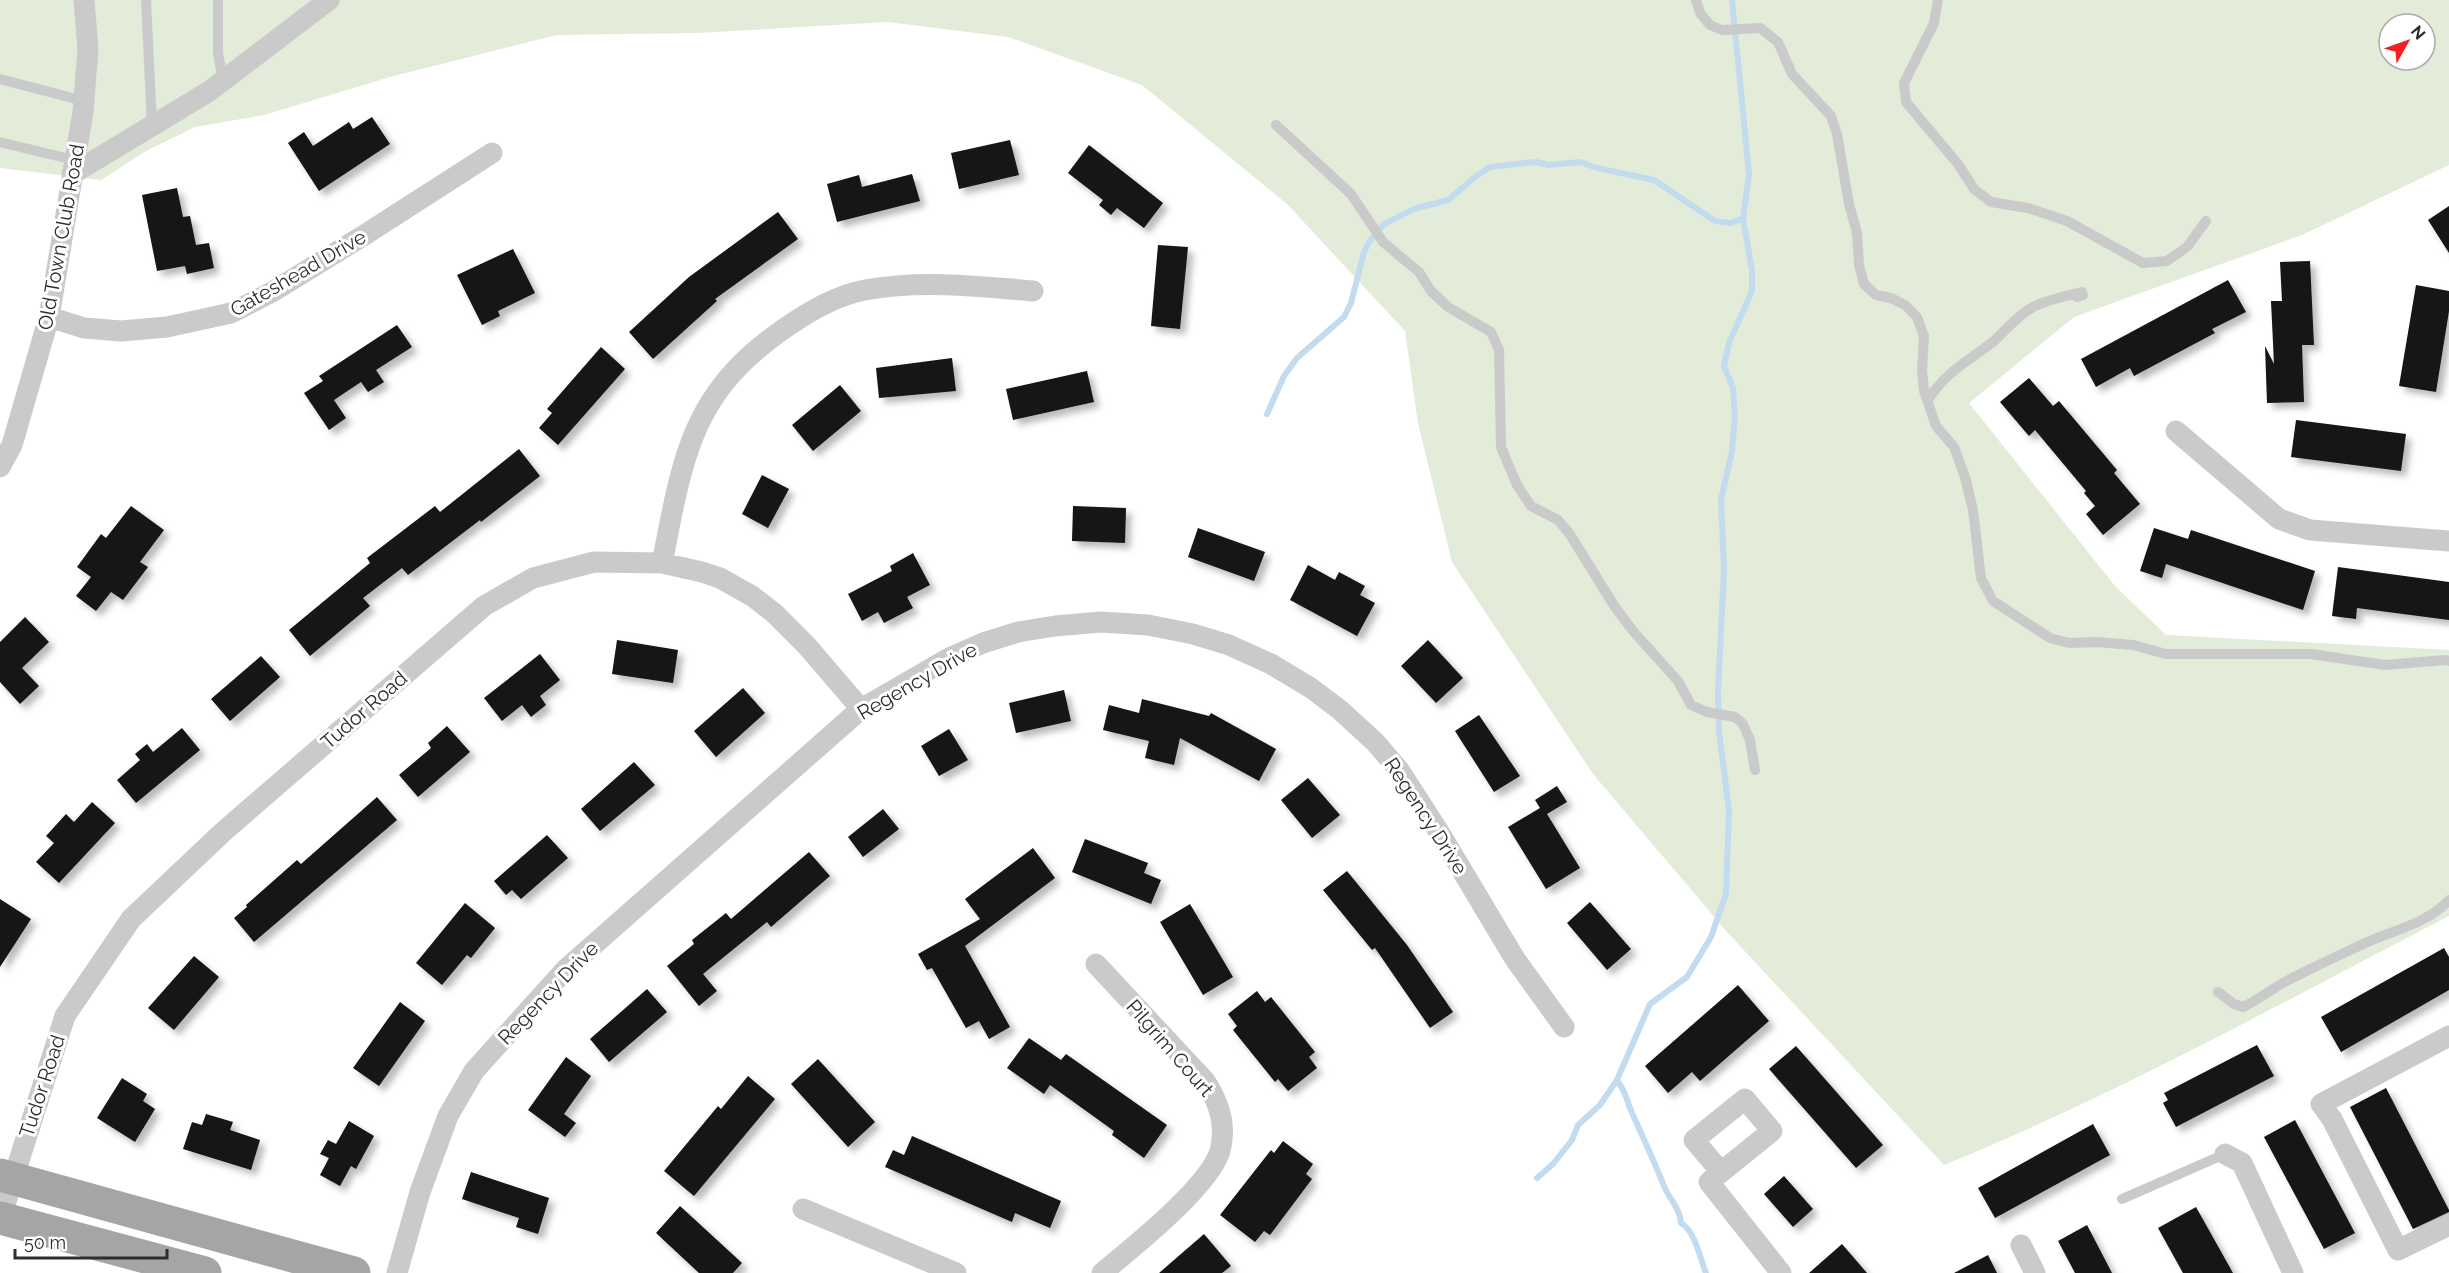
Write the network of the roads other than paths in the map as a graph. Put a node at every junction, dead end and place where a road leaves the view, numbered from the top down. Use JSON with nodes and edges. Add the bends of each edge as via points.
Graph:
{"nodes":[{"id":1,"x":84,"y":0,"type":"edge"},
{"id":2,"x":146,"y":0,"type":"edge"},
{"id":3,"x":218,"y":0,"type":"edge"},
{"id":4,"x":329,"y":0,"type":"edge"},
{"id":5,"x":1696,"y":0,"type":"edge"},
{"id":6,"x":1938,"y":0,"type":"edge"},
{"id":7,"x":0,"y":79,"type":"edge"},
{"id":8,"x":223,"y":81,"type":"junction"},
{"id":9,"x":84,"y":101,"type":"junction"},
{"id":10,"x":152,"y":125,"type":"junction"},
{"id":11,"x":1276,"y":125,"type":"dead end"},
{"id":12,"x":0,"y":142,"type":"edge"},
{"id":13,"x":492,"y":153,"type":"dead end"},
{"id":14,"x":73,"y":167,"type":"junction"},
{"id":15,"x":2206,"y":221,"type":"dead end"},
{"id":16,"x":1033,"y":291,"type":"dead end"},
{"id":17,"x":2074,"y":294,"type":"dead end"},
{"id":18,"x":49,"y":317,"type":"junction"},
{"id":19,"x":1928,"y":400,"type":"junction"},
{"id":20,"x":2176,"y":431,"type":"dead end"},
{"id":21,"x":0,"y":467,"type":"edge"},
{"id":22,"x":2449,"y":541,"type":"edge"},
{"id":23,"x":662,"y":563,"type":"junction"},
{"id":24,"x":2449,"y":661,"type":"edge"},
{"id":25,"x":861,"y":709,"type":"junction"},
{"id":26,"x":1755,"y":770,"type":"dead end"},
{"id":27,"x":2449,"y":900,"type":"edge"},
{"id":28,"x":1096,"y":964,"type":"dead end"},
{"id":29,"x":2218,"y":992,"type":"dead end"},
{"id":30,"x":1564,"y":1027,"type":"dead end"},
{"id":31,"x":2449,"y":1036,"type":"edge"},
{"id":32,"x":2225,"y":1154,"type":"joint"},
{"id":33,"x":6,"y":1177,"type":"edge"},
{"id":34,"x":1715,"y":1177,"type":"dead end"},
{"id":35,"x":2122,"y":1199,"type":"dead end"},
{"id":36,"x":803,"y":1209,"type":"dead end"},
{"id":37,"x":0,"y":1218,"type":"edge"},
{"id":38,"x":2449,"y":1225,"type":"edge"},
{"id":39,"x":2021,"y":1245,"type":"dead end"},
{"id":40,"x":205,"y":1273,"type":"edge"},
{"id":41,"x":354,"y":1273,"type":"edge"},
{"id":42,"x":398,"y":1273,"type":"edge"},
{"id":43,"x":956,"y":1273,"type":"edge"},
{"id":44,"x":1102,"y":1273,"type":"edge"},
{"id":45,"x":1781,"y":1273,"type":"edge"},
{"id":46,"x":2035,"y":1273,"type":"edge"},
{"id":47,"x":2294,"y":1273,"type":"edge"}],
"edges":[{"from":1,"to":9,"type":"street","name":"Old Town Club Road","via":[[88,49]]},
{"from":2,"to":10,"type":"lane"},
{"from":3,"to":8,"type":"lane","via":[[218,53]]},
{"from":4,"to":8,"type":"street"},
{"from":5,"to":19,"type":"lane","via":[[1710,25],[1722,30],[1760,28],[1778,42],[1792,74],[1831,116],[1838,134],[1864,284],[1876,295],[1905,305],[1917,317],[1924,336],[1922,370]]},
{"from":6,"to":15,"type":"lane","via":[[1934,23],[1904,83],[1906,102],[1974,189],[1991,202],[2028,208],[2067,221],[2143,263],[2167,261],[2187,247]]},
{"from":7,"to":9,"type":"lane"},
{"from":8,"to":10,"type":"street"},
{"from":9,"to":14,"type":"street","name":"Old Town Club Road"},
{"from":10,"to":14,"type":"street"},
{"from":11,"to":26,"type":"lane","via":[[1352,194],[1383,242],[1419,272],[1431,291],[1448,307],[1491,332],[1499,350],[1501,447],[1531,506],[1558,520],[1569,533],[1633,631],[1678,681],[1690,705],[1730,715],[1743,724]]},
{"from":12,"to":14,"type":"lane"},
{"from":13,"to":18,"type":"street","name":"Gateshead Drive","via":[[348,246],[231,313],[167,327],[121,331],[84,328]]},
{"from":14,"to":18,"type":"street","name":"Old Town Club Road"},
{"from":16,"to":23,"type":"street","via":[[900,285],[863,291],[836,299],[764,342],[719,388],[689,446]]},
{"from":17,"to":19,"type":"lane","via":[[2030,309],[1954,368]]},
{"from":18,"to":21,"type":"street","name":"Old Town Club Road","via":[[12,445]]},
{"from":19,"to":24,"type":"lane","via":[[1936,426],[1954,447],[1965,477],[1973,510],[1980,578],[1993,601],[2050,638],[2068,643],[2133,645],[2166,654],[2311,654],[2385,664]]},
{"from":20,"to":22,"type":"street","via":[[2279,519],[2310,530]]},
{"from":23,"to":25,"type":"street","name":"Tudor Road","via":[[720,578],[752,596],[799,638]]},
{"from":23,"to":33,"type":"street","name":"Tudor Road","via":[[594,562],[533,578],[484,606],[223,832],[131,919],[65,1017]]},
{"from":25,"to":30,"type":"street","name":"Regency Drive","via":[[983,643],[1055,626],[1101,622],[1148,625],[1193,634],[1260,659],[1311,688],[1375,742],[1398,770],[1515,959]]},
{"from":25,"to":42,"type":"street","name":"Regency Drive","via":[[565,970],[474,1071],[448,1116],[420,1192]]},
{"from":27,"to":29,"type":"lane","via":[[2438,912],[2365,943],[2243,1007]]},
{"from":28,"to":44,"type":"street","name":"Pilgrim Court","via":[[1204,1081],[1215,1096],[1223,1134],[1220,1152],[1199,1183]]},
{"from":31,"to":38,"type":"street","via":[[2321,1104],[2398,1250]]},
{"from":32,"to":35,"type":"lane"},
{"from":32,"to":47,"type":"street","via":[[2242,1163]]},
{"from":33,"to":37,"type":"street","name":"Tudor Road"},
{"from":33,"to":41,"type":"main road"},
{"from":34,"to":45,"type":"street"},
{"from":36,"to":43,"type":"street"},
{"from":37,"to":40,"type":"main road"},
{"from":39,"to":46,"type":"street"}]}
